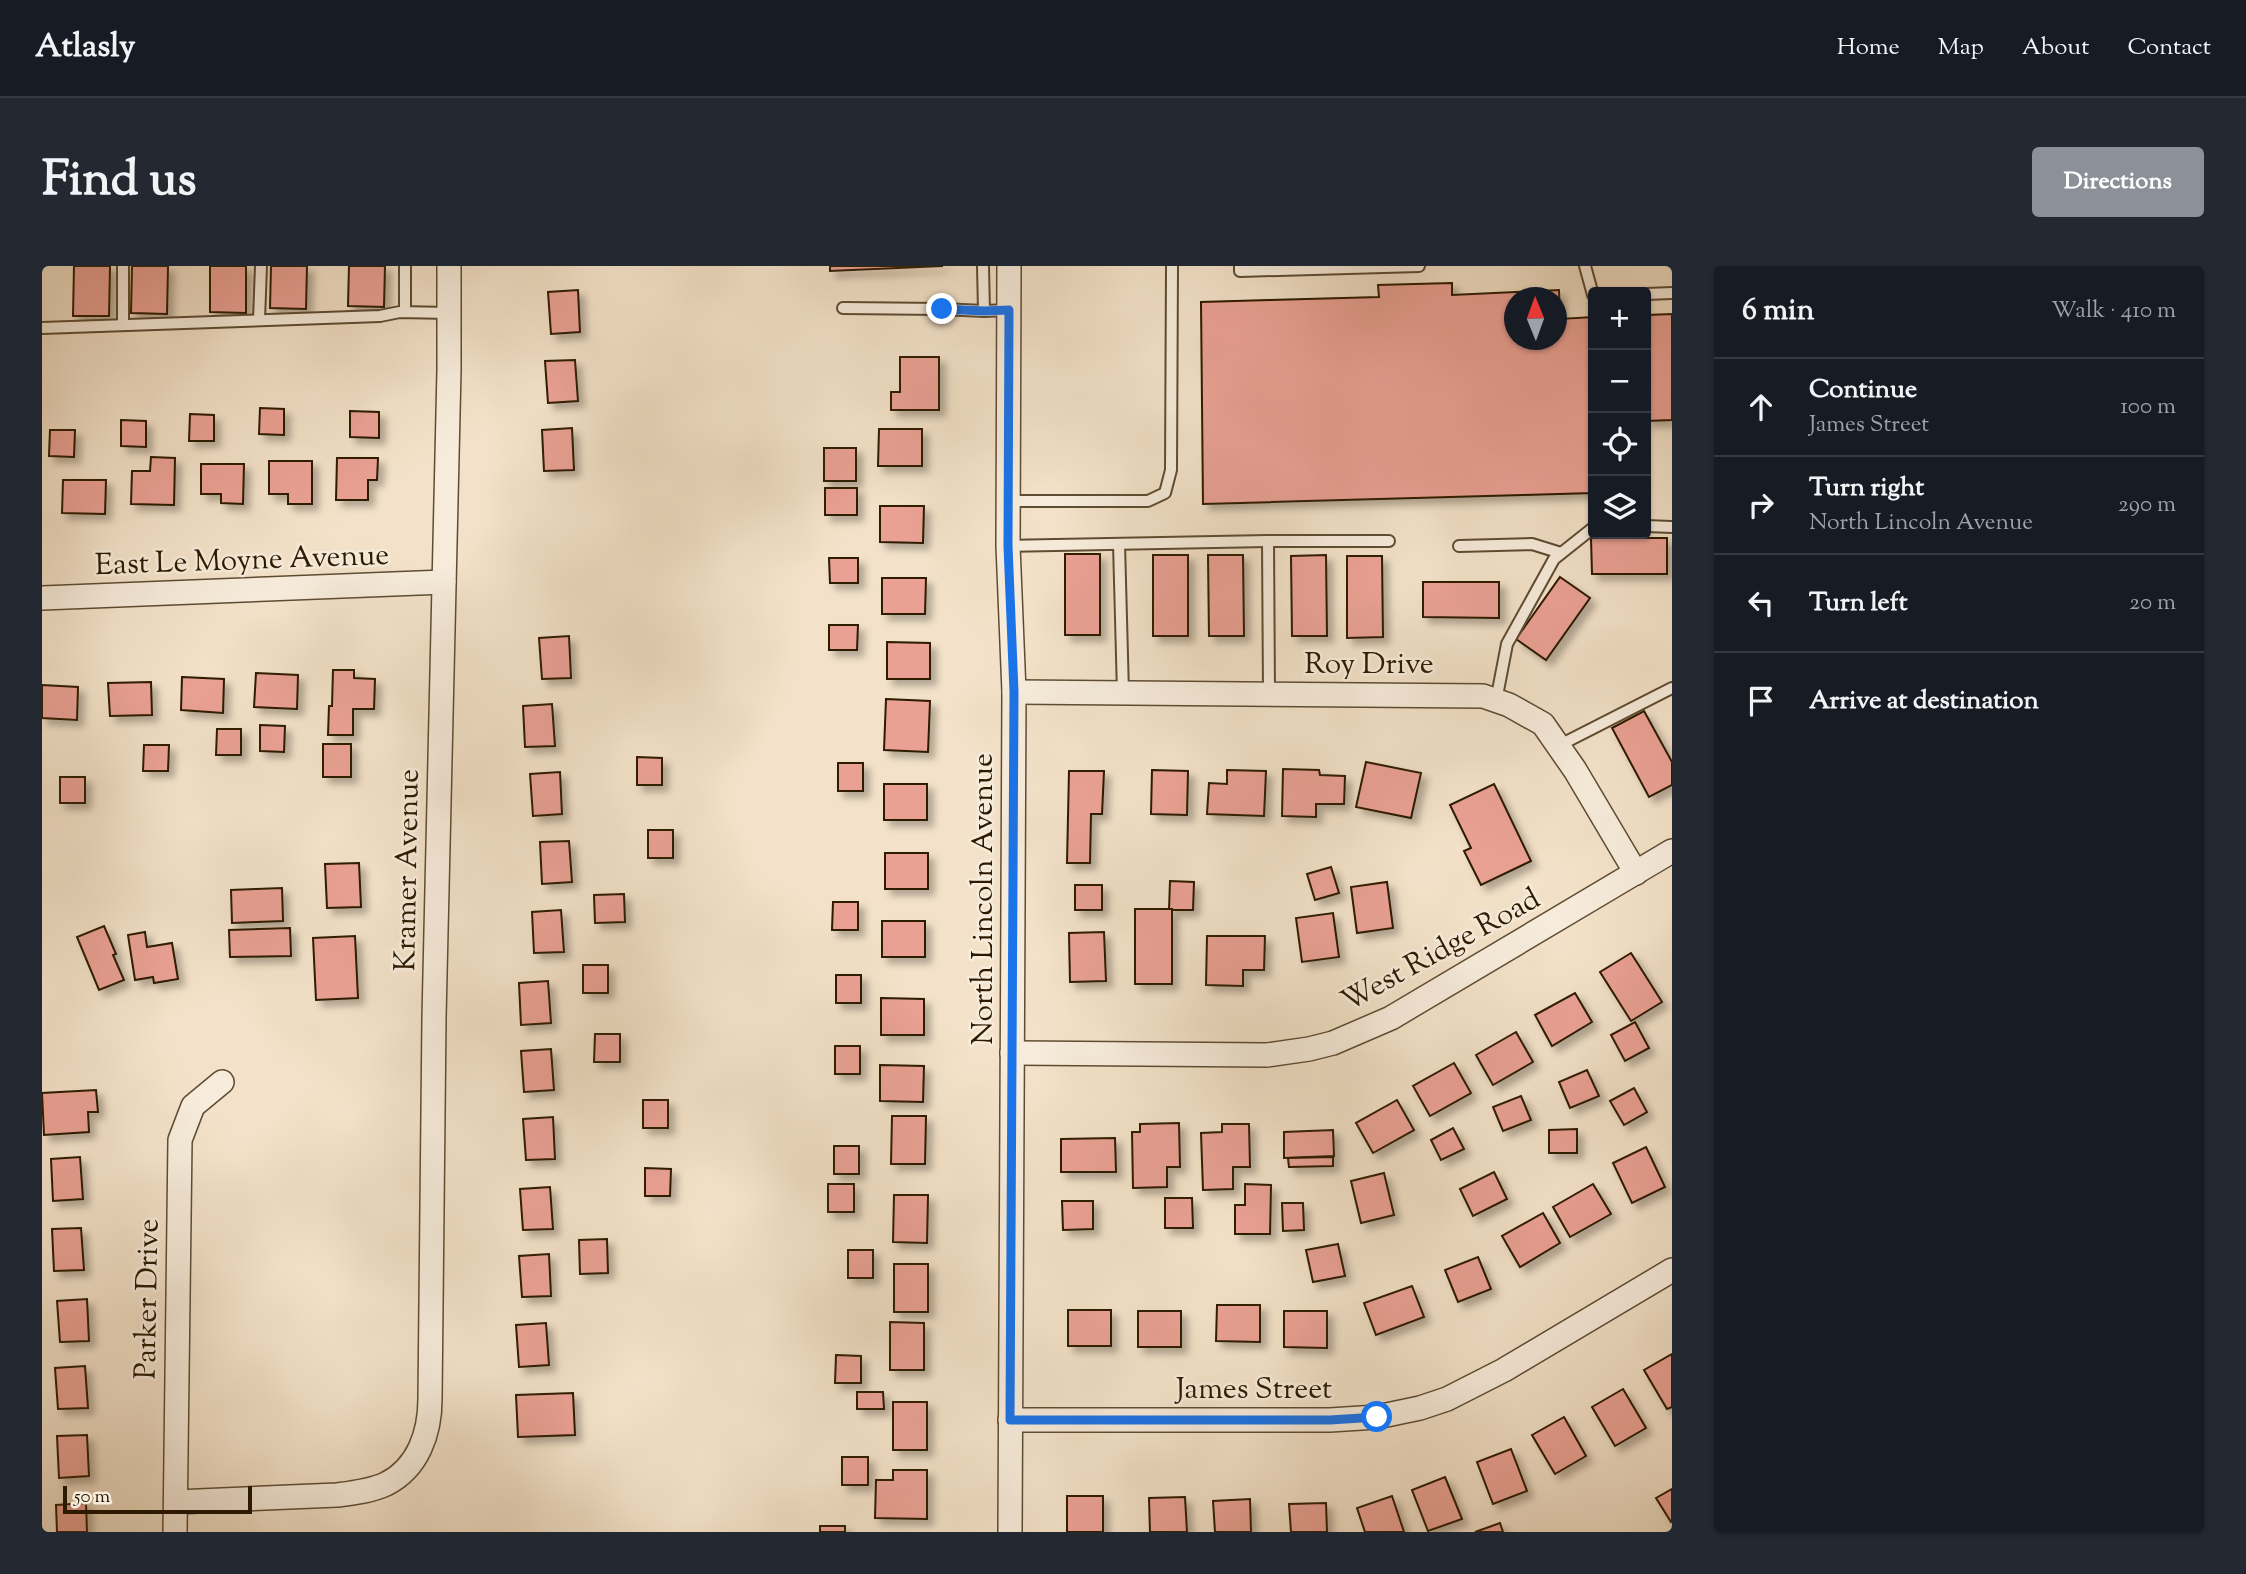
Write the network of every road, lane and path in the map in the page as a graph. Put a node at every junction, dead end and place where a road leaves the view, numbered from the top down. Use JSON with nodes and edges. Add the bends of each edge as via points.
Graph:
{"nodes":[{"id":1,"x":123,"y":266,"type":"edge"},
{"id":2,"x":261,"y":266,"type":"edge"},
{"id":3,"x":405,"y":266,"type":"edge"},
{"id":4,"x":449,"y":266,"type":"edge"},
{"id":5,"x":983,"y":266,"type":"edge"},
{"id":6,"x":1009,"y":266,"type":"edge"},
{"id":7,"x":1172,"y":266,"type":"edge"},
{"id":8,"x":1240,"y":266,"type":"edge"},
{"id":9,"x":1419,"y":266,"type":"edge"},
{"id":10,"x":1585,"y":266,"type":"edge"},
{"id":11,"x":1591,"y":287,"type":"edge"},
{"id":12,"x":1672,"y":293,"type":"edge"},
{"id":13,"x":1651,"y":294,"type":"edge"},
{"id":14,"x":843,"y":308,"type":"dead end"},
{"id":15,"x":1009,"y":310,"type":"junction"},
{"id":16,"x":984,"y":311,"type":"junction"},
{"id":17,"x":405,"y":312,"type":"junction"},
{"id":18,"x":449,"y":313,"type":"junction"},
{"id":19,"x":259,"y":320,"type":"junction"},
{"id":20,"x":123,"y":325,"type":"junction"},
{"id":21,"x":42,"y":328,"type":"edge"},
{"id":22,"x":1009,"y":501,"type":"junction"},
{"id":23,"x":1651,"y":526,"type":"edge"},
{"id":24,"x":1672,"y":527,"type":"edge"},
{"id":25,"x":1588,"y":532,"type":"edge"},
{"id":26,"x":1269,"y":541,"type":"junction"},
{"id":27,"x":1389,"y":541,"type":"dead end"},
{"id":28,"x":1119,"y":544,"type":"junction"},
{"id":29,"x":1008,"y":546,"type":"junction"},
{"id":30,"x":1459,"y":546,"type":"dead end"},
{"id":31,"x":1561,"y":554,"type":"junction"},
{"id":32,"x":444,"y":582,"type":"junction"},
{"id":33,"x":42,"y":598,"type":"edge"},
{"id":34,"x":1672,"y":688,"type":"edge"},
{"id":35,"x":1014,"y":692,"type":"junction"},
{"id":36,"x":1124,"y":693,"type":"junction"},
{"id":37,"x":1269,"y":694,"type":"junction"},
{"id":38,"x":1496,"y":701,"type":"junction"},
{"id":39,"x":1558,"y":746,"type":"junction"},
{"id":40,"x":1672,"y":851,"type":"edge"},
{"id":41,"x":1636,"y":873,"type":"junction"},
{"id":42,"x":1012,"y":1053,"type":"junction"},
{"id":43,"x":222,"y":1082,"type":"dead end"},
{"id":44,"x":1672,"y":1270,"type":"edge"},
{"id":45,"x":1010,"y":1420,"type":"junction"},
{"id":46,"x":176,"y":1502,"type":"junction"},
{"id":47,"x":175,"y":1532,"type":"edge"},
{"id":48,"x":1010,"y":1532,"type":"edge"}],
"edges":[{"from":1,"to":20,"type":"lane"},
{"from":2,"to":19,"type":"lane"},
{"from":3,"to":17,"type":"lane"},
{"from":4,"to":18,"type":"street","name":"Kramer Avenue"},
{"from":5,"to":16,"type":"lane"},
{"from":6,"to":15,"type":"street","name":"North Lincoln Avenue"},
{"from":7,"to":22,"type":"lane","via":[[1171,470],[1165,493],[1148,501]]},
{"from":8,"to":9,"type":"lane","via":[[1240,271]]},
{"from":10,"to":11,"type":"lane"},
{"from":12,"to":13,"type":"lane"},
{"from":14,"to":16,"type":"lane"},
{"from":15,"to":16,"type":"lane"},
{"from":15,"to":22,"type":"street","name":"North Lincoln Avenue"},
{"from":17,"to":18,"type":"lane"},
{"from":17,"to":19,"type":"lane"},
{"from":18,"to":32,"type":"street","name":"Kramer Avenue"},
{"from":19,"to":20,"type":"lane"},
{"from":20,"to":21,"type":"lane"},
{"from":22,"to":29,"type":"street","name":"North Lincoln Avenue"},
{"from":23,"to":24,"type":"lane"},
{"from":25,"to":31,"type":"lane"},
{"from":26,"to":27,"type":"lane"},
{"from":26,"to":28,"type":"lane"},
{"from":26,"to":37,"type":"lane"},
{"from":28,"to":29,"type":"lane"},
{"from":28,"to":36,"type":"lane"},
{"from":29,"to":35,"type":"street","name":"North Lincoln Avenue"},
{"from":30,"to":31,"type":"lane","via":[[1532,544]]},
{"from":31,"to":38,"type":"lane","via":[[1507,644]]},
{"from":32,"to":33,"type":"street","name":"East Le Moyne Avenue"},
{"from":32,"to":46,"type":"street","name":"Kramer Avenue","via":[[430,1415],[423,1443],[406,1469],[387,1484],[363,1491]]},
{"from":34,"to":39,"type":"lane"},
{"from":35,"to":36,"type":"street","name":"Roy Drive"},
{"from":35,"to":42,"type":"street","name":"North Lincoln Avenue"},
{"from":36,"to":37,"type":"street","name":"Roy Drive"},
{"from":37,"to":38,"type":"street","name":"Roy Drive","via":[[1465,695]]},
{"from":38,"to":39,"type":"street","name":"Roy Drive","via":[[1543,724]]},
{"from":39,"to":41,"type":"street","name":"Roy Drive"},
{"from":40,"to":41,"type":"street","name":"West Ridge Road"},
{"from":41,"to":42,"type":"street","name":"West Ridge Road","via":[[1391,1018],[1333,1043],[1268,1055]]},
{"from":42,"to":45,"type":"street","name":"North Lincoln Avenue"},
{"from":43,"to":46,"type":"street","name":"Parker Drive","via":[[193,1106],[180,1140]]},
{"from":44,"to":45,"type":"street","name":"James Street","via":[[1504,1370],[1420,1408],[1330,1420]]},
{"from":45,"to":48,"type":"street","name":"North Lincoln Avenue"},
{"from":46,"to":47,"type":"street","name":"Parker Drive"}]}
